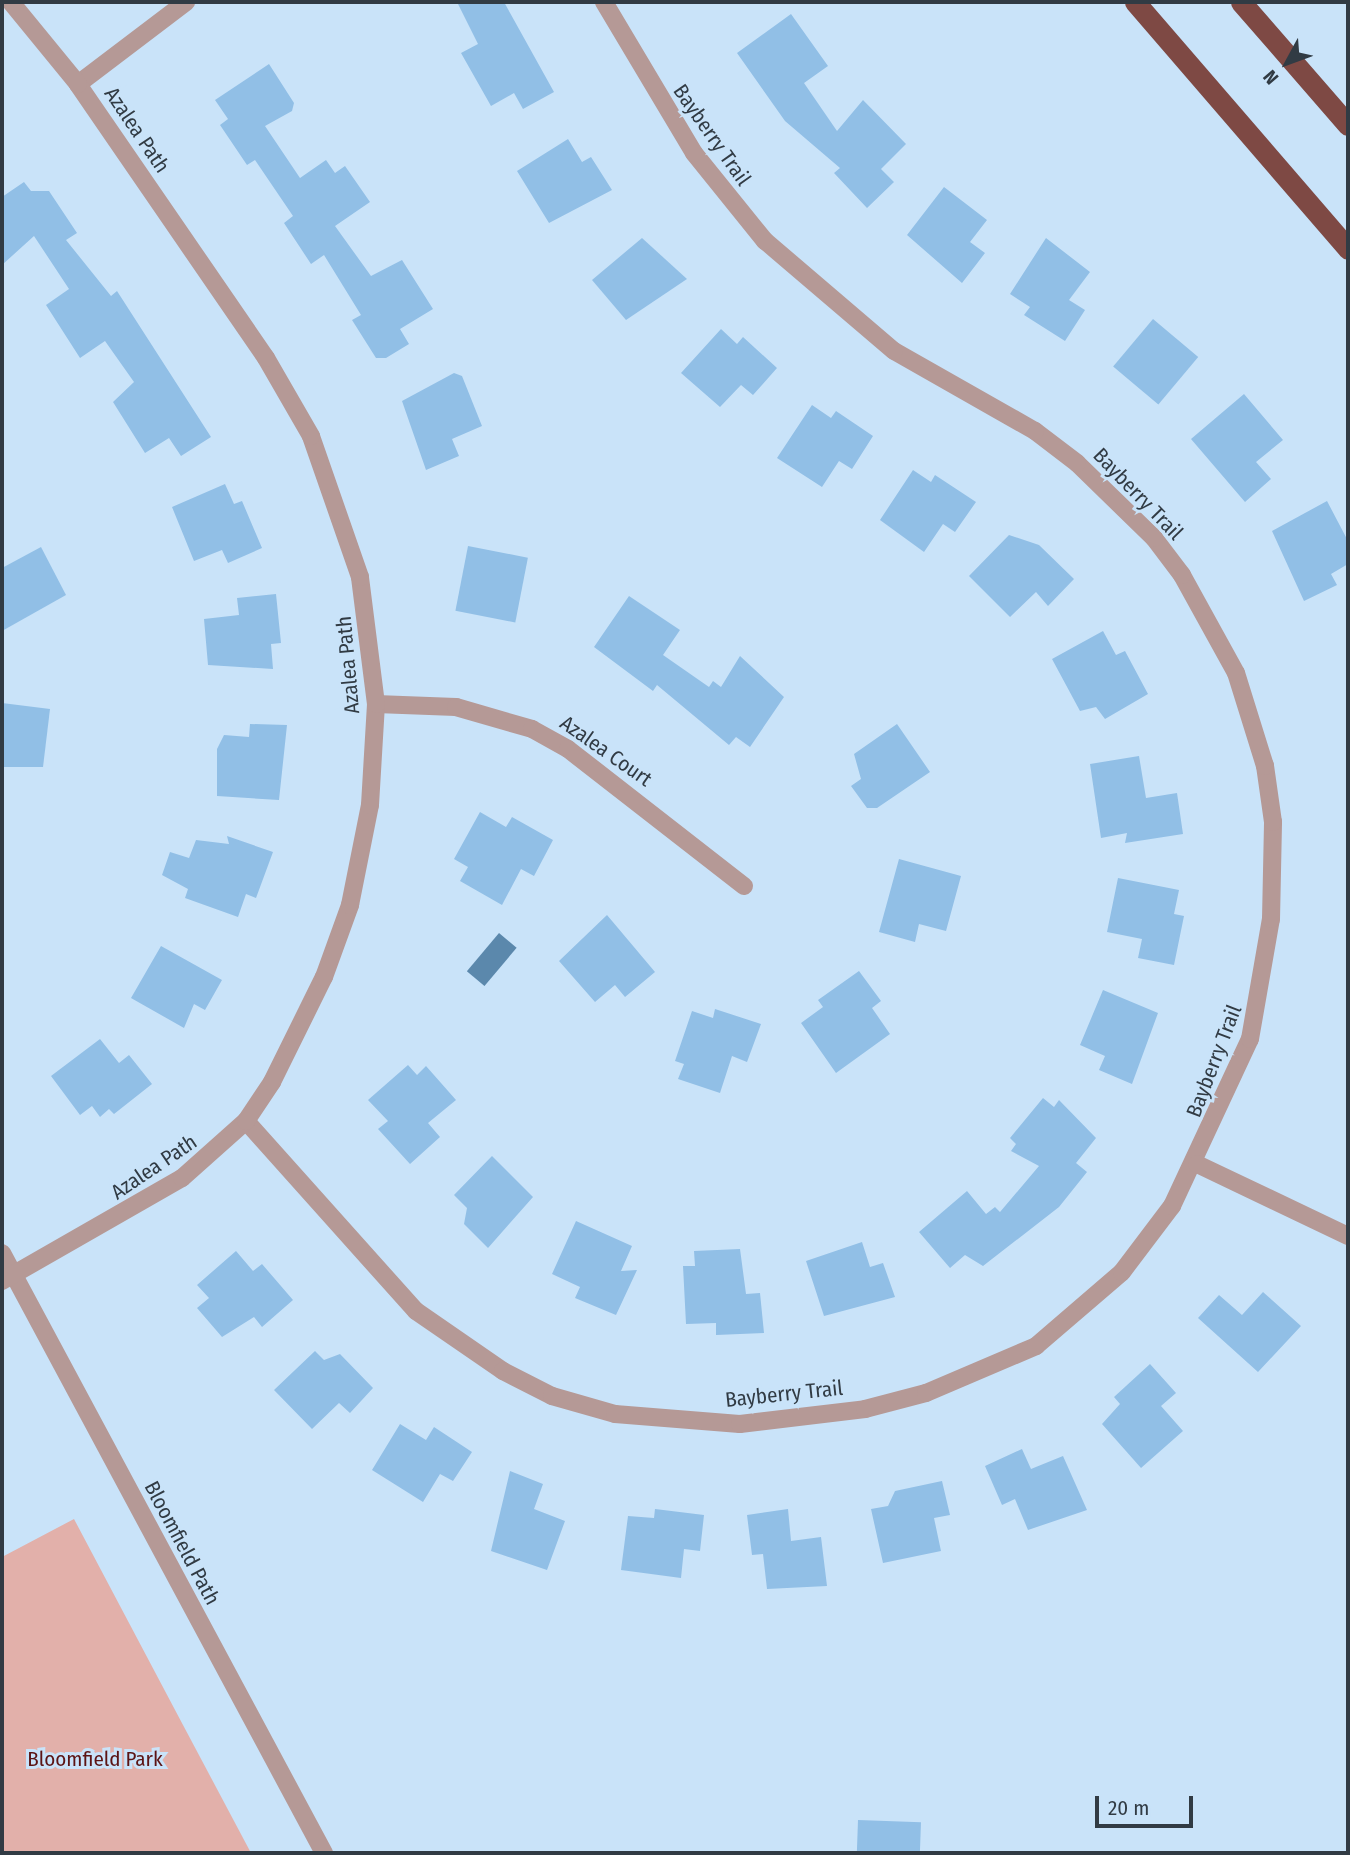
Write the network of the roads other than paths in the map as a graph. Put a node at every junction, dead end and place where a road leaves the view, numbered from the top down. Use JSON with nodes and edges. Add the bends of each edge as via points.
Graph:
{"nodes":[{"id":1,"x":11,"y":2,"type":"edge"},
{"id":2,"x":186,"y":2,"type":"edge"},
{"id":3,"x":604,"y":2,"type":"edge"},
{"id":4,"x":1135,"y":2,"type":"edge"},
{"id":5,"x":1241,"y":2,"type":"edge"},
{"id":6,"x":78,"y":84,"type":"junction"},
{"id":7,"x":1348,"y":125,"type":"edge"},
{"id":8,"x":1348,"y":249,"type":"edge"},
{"id":9,"x":376,"y":704,"type":"junction"},
{"id":10,"x":744,"y":886,"type":"dead end"},
{"id":11,"x":246,"y":1121,"type":"junction"},
{"id":12,"x":1197,"y":1164,"type":"junction"},
{"id":13,"x":1348,"y":1236,"type":"edge"},
{"id":14,"x":2,"y":1253,"type":"edge"},
{"id":15,"x":8,"y":1278,"type":"edge"},
{"id":16,"x":324,"y":1853,"type":"edge"}],
"edges":[{"from":1,"to":6,"type":"street","name":"Azalea Path"},
{"from":2,"to":6,"type":"street"},
{"from":3,"to":12,"type":"street","name":"Bayberry Trail","via":[[694,153],[765,240],[894,351],[1077,463],[1154,538],[1213,625],[1254,719],[1273,822],[1274,867],[1262,1000]]},
{"from":4,"to":8,"type":"highway"},
{"from":5,"to":7,"type":"highway"},
{"from":6,"to":9,"type":"street","name":"Azalea Path","via":[[266,358],[311,436],[360,577]]},
{"from":9,"to":10,"type":"street","name":"Azalea Court","via":[[456,707],[533,729],[568,749]]},
{"from":9,"to":11,"type":"street","name":"Azalea Path","via":[[370,804],[350,905],[301,1026]]},
{"from":11,"to":12,"type":"street","name":"Bayberry Trail","via":[[383,1277],[459,1344],[552,1396],[678,1423],[740,1424],[865,1409],[992,1369],[1036,1346],[1122,1272]]},
{"from":11,"to":15,"type":"street","name":"Azalea Path","via":[[182,1178]]},
{"from":12,"to":13,"type":"street"},
{"from":14,"to":15,"type":"street","name":"Bloomfield Path"},
{"from":15,"to":16,"type":"street","name":"Bloomfield Path"}]}
